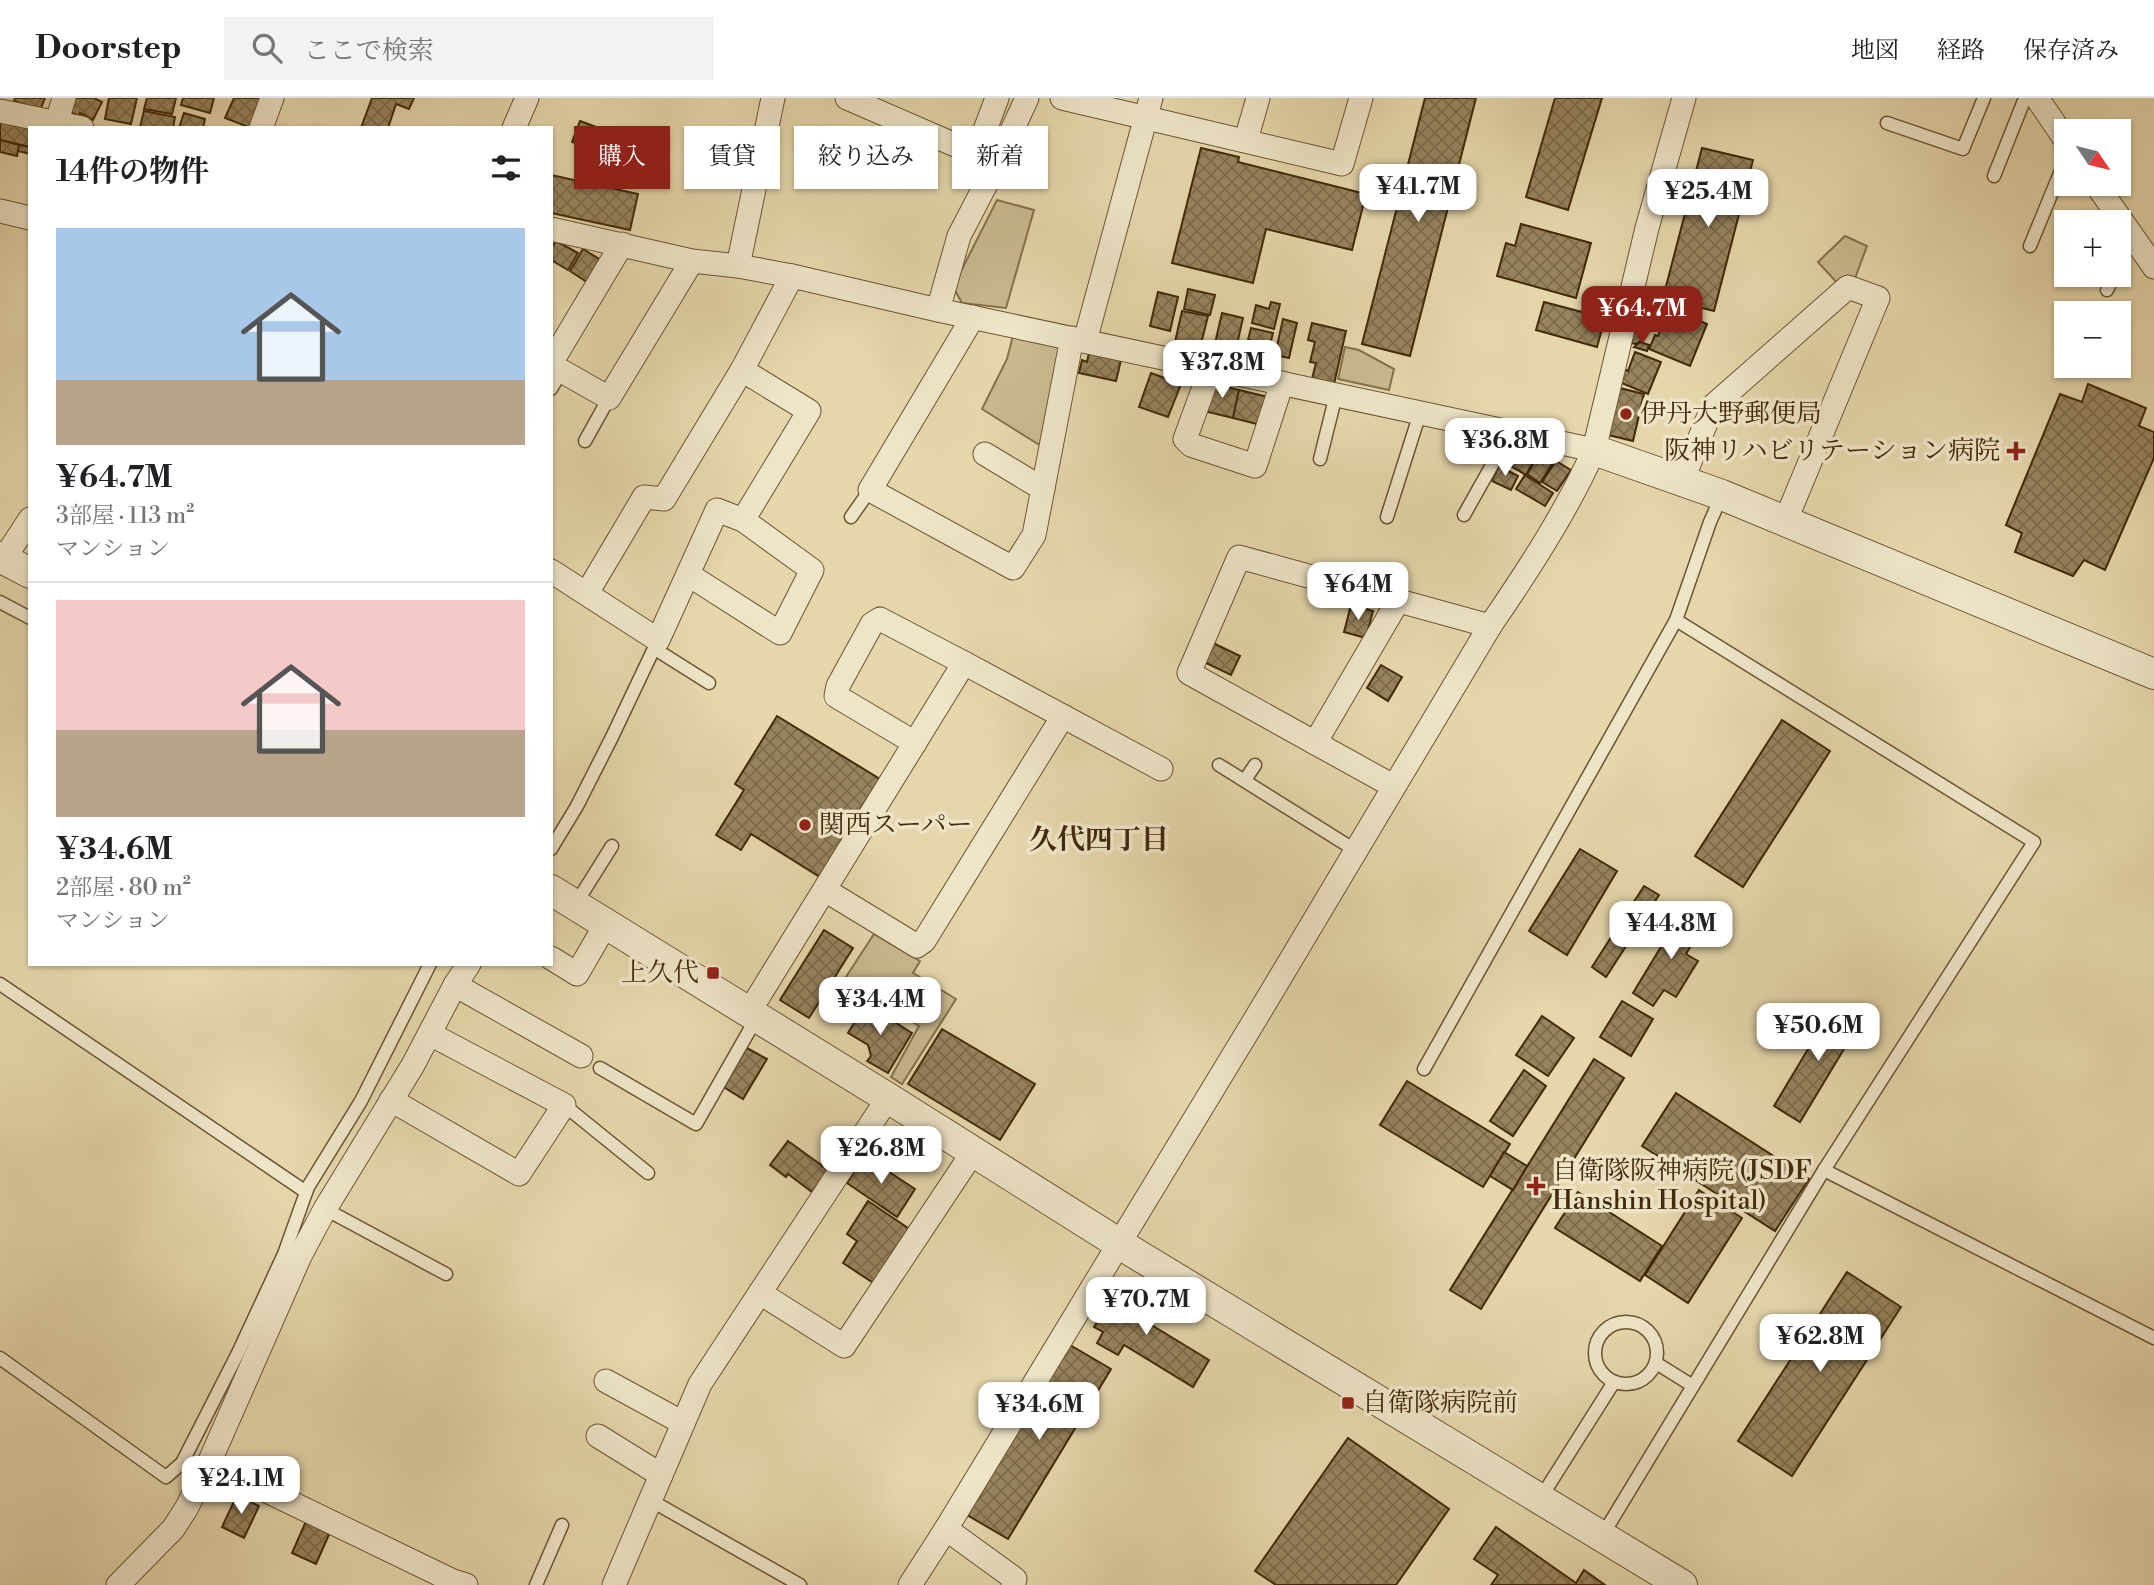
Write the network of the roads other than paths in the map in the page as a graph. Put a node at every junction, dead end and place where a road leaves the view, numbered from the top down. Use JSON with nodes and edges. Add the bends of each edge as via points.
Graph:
{"nodes":[{"id":1,"x":64,"y":98,"type":"edge"},
{"id":2,"x":272,"y":98,"type":"edge"},
{"id":3,"x":527,"y":98,"type":"edge"},
{"id":4,"x":773,"y":98,"type":"edge"},
{"id":5,"x":848,"y":98,"type":"edge"},
{"id":6,"x":997,"y":98,"type":"edge"},
{"id":7,"x":1027,"y":98,"type":"edge"},
{"id":8,"x":1062,"y":98,"type":"edge"},
{"id":9,"x":1258,"y":98,"type":"edge"},
{"id":10,"x":1361,"y":98,"type":"edge"},
{"id":11,"x":1684,"y":98,"type":"edge"},
{"id":12,"x":1984,"y":98,"type":"edge"},
{"id":13,"x":2025,"y":98,"type":"edge"},
{"id":14,"x":2037,"y":98,"type":"edge"},
{"id":15,"x":1149,"y":108,"type":"edge"},
{"id":16,"x":0,"y":111,"type":"edge"},
{"id":17,"x":1887,"y":123,"type":"dead end"},
{"id":18,"x":2054,"y":123,"type":"edge"},
{"id":19,"x":55,"y":125,"type":"edge"},
{"id":20,"x":262,"y":126,"type":"edge"},
{"id":21,"x":515,"y":126,"type":"edge"},
{"id":22,"x":992,"y":126,"type":"edge"},
{"id":23,"x":1008,"y":126,"type":"edge"},
{"id":24,"x":1246,"y":140,"type":"junction"},
{"id":25,"x":952,"y":143,"type":"edge"},
{"id":26,"x":1994,"y":176,"type":"dead end"},
{"id":27,"x":2054,"y":188,"type":"edge"},
{"id":28,"x":976,"y":189,"type":"edge"},
{"id":29,"x":2104,"y":196,"type":"edge"},
{"id":30,"x":0,"y":211,"type":"edge"},
{"id":31,"x":28,"y":218,"type":"edge"},
{"id":32,"x":553,"y":229,"type":"edge"},
{"id":33,"x":2132,"y":237,"type":"joint"},
{"id":34,"x":622,"y":244,"type":"junction"},
{"id":35,"x":2030,"y":246,"type":"dead end"},
{"id":36,"x":692,"y":261,"type":"junction"},
{"id":37,"x":738,"y":266,"type":"junction"},
{"id":38,"x":2154,"y":267,"type":"edge"},
{"id":39,"x":792,"y":276,"type":"junction"},
{"id":40,"x":2108,"y":287,"type":"edge"},
{"id":41,"x":2107,"y":290,"type":"dead end"},
{"id":42,"x":939,"y":310,"type":"junction"},
{"id":43,"x":973,"y":317,"type":"junction"},
{"id":44,"x":1079,"y":340,"type":"junction"},
{"id":45,"x":1211,"y":368,"type":"junction"},
{"id":46,"x":742,"y":370,"type":"junction"},
{"id":47,"x":554,"y":372,"type":"edge"},
{"id":48,"x":1282,"y":383,"type":"junction"},
{"id":49,"x":1336,"y":395,"type":"junction"},
{"id":50,"x":609,"y":398,"type":"junction"},
{"id":51,"x":1420,"y":413,"type":"junction"},
{"id":52,"x":1510,"y":433,"type":"junction"},
{"id":53,"x":585,"y":441,"type":"dead end"},
{"id":54,"x":1594,"y":450,"type":"junction"},
{"id":55,"x":985,"y":454,"type":"dead end"},
{"id":56,"x":1320,"y":459,"type":"dead end"},
{"id":57,"x":1682,"y":481,"type":"junction"},
{"id":58,"x":1043,"y":489,"type":"junction"},
{"id":59,"x":870,"y":490,"type":"junction"},
{"id":60,"x":1722,"y":495,"type":"junction"},
{"id":61,"x":1464,"y":515,"type":"dead end"},
{"id":62,"x":851,"y":517,"type":"dead end"},
{"id":63,"x":1387,"y":517,"type":"dead end"},
{"id":64,"x":743,"y":520,"type":"junction"},
{"id":65,"x":1786,"y":522,"type":"junction"},
{"id":66,"x":28,"y":524,"type":"edge"},
{"id":67,"x":11,"y":563,"type":"edge"},
{"id":68,"x":553,"y":572,"type":"edge"},
{"id":69,"x":689,"y":575,"type":"junction"},
{"id":70,"x":587,"y":593,"type":"junction"},
{"id":71,"x":1398,"y":601,"type":"junction"},
{"id":72,"x":0,"y":602,"type":"edge"},
{"id":73,"x":28,"y":617,"type":"edge"},
{"id":74,"x":1676,"y":620,"type":"junction"},
{"id":75,"x":1490,"y":626,"type":"junction"},
{"id":76,"x":657,"y":645,"type":"junction"},
{"id":77,"x":964,"y":663,"type":"junction"},
{"id":78,"x":2154,"y":674,"type":"edge"},
{"id":79,"x":709,"y":683,"type":"dead end"},
{"id":80,"x":1063,"y":716,"type":"junction"},
{"id":81,"x":915,"y":743,"type":"junction"},
{"id":82,"x":1315,"y":743,"type":"junction"},
{"id":83,"x":1219,"y":765,"type":"dead end"},
{"id":84,"x":1255,"y":765,"type":"dead end"},
{"id":85,"x":1161,"y":769,"type":"dead end"},
{"id":86,"x":1245,"y":780,"type":"junction"},
{"id":87,"x":1393,"y":786,"type":"junction"},
{"id":88,"x":553,"y":846,"type":"edge"},
{"id":89,"x":612,"y":846,"type":"dead end"},
{"id":90,"x":1355,"y":850,"type":"junction"},
{"id":91,"x":825,"y":890,"type":"junction"},
{"id":92,"x":563,"y":898,"type":"edge"},
{"id":93,"x":606,"y":924,"type":"junction"},
{"id":94,"x":553,"y":959,"type":"edge"},
{"id":95,"x":429,"y":966,"type":"edge"},
{"id":96,"x":468,"y":966,"type":"edge"},
{"id":97,"x":0,"y":984,"type":"edge"},
{"id":98,"x":455,"y":985,"type":"junction"},
{"id":99,"x":753,"y":1014,"type":"junction"},
{"id":100,"x":430,"y":1034,"type":"junction"},
{"id":101,"x":591,"y":1062,"type":"joint"},
{"id":102,"x":1424,"y":1069,"type":"dead end"},
{"id":103,"x":888,"y":1098,"type":"junction"},
{"id":104,"x":391,"y":1100,"type":"junction"},
{"id":105,"x":564,"y":1105,"type":"junction"},
{"id":106,"x":973,"y":1152,"type":"junction"},
{"id":107,"x":1824,"y":1170,"type":"junction"},
{"id":108,"x":648,"y":1174,"type":"dead end"},
{"id":109,"x":306,"y":1192,"type":"junction"},
{"id":110,"x":325,"y":1209,"type":"junction"},
{"id":111,"x":1118,"y":1243,"type":"junction"},
{"id":112,"x":446,"y":1274,"type":"dead end"},
{"id":113,"x":760,"y":1293,"type":"junction"},
{"id":114,"x":2154,"y":1338,"type":"edge"},
{"id":115,"x":0,"y":1358,"type":"edge"},
{"id":116,"x":1656,"y":1363,"type":"junction"},
{"id":117,"x":606,"y":1381,"type":"dead end"},
{"id":118,"x":1614,"y":1382,"type":"junction"},
{"id":119,"x":1693,"y":1386,"type":"junction"},
{"id":120,"x":683,"y":1423,"type":"junction"},
{"id":121,"x":598,"y":1436,"type":"dead end"},
{"id":122,"x":209,"y":1463,"type":"junction"},
{"id":123,"x":661,"y":1475,"type":"junction"},
{"id":124,"x":650,"y":1500,"type":"junction"},
{"id":125,"x":1540,"y":1500,"type":"junction"},
{"id":126,"x":562,"y":1525,"type":"dead end"},
{"id":127,"x":946,"y":1529,"type":"junction"},
{"id":128,"x":1601,"y":1536,"type":"junction"},
{"id":129,"x":118,"y":1585,"type":"edge"},
{"id":130,"x":466,"y":1585,"type":"edge"},
{"id":131,"x":536,"y":1585,"type":"edge"},
{"id":132,"x":614,"y":1585,"type":"edge"},
{"id":133,"x":800,"y":1585,"type":"edge"},
{"id":134,"x":910,"y":1585,"type":"edge"},
{"id":135,"x":1013,"y":1585,"type":"edge"},
{"id":136,"x":1682,"y":1585,"type":"edge"}],
"edges":[{"from":1,"to":19,"type":"street"},
{"from":2,"to":20,"type":"street"},
{"from":3,"to":21,"type":"street"},
{"from":4,"to":37,"type":"street"},
{"from":5,"to":25,"type":"street"},
{"from":6,"to":22,"type":"street"},
{"from":7,"to":23,"type":"street"},
{"from":8,"to":15,"type":"street"},
{"from":9,"to":24,"type":"street"},
{"from":10,"to":24,"type":"street","via":[[1342,164]]},
{"from":11,"to":54,"type":"street","via":[[1647,228]]},
{"from":12,"to":17,"type":"lane","via":[[1963,149]]},
{"from":13,"to":26,"type":"lane"},
{"from":14,"to":18,"type":"street"},
{"from":15,"to":24,"type":"street"},
{"from":15,"to":44,"type":"street"},
{"from":16,"to":19,"type":"street"},
{"from":27,"to":35,"type":"lane"},
{"from":28,"to":42,"type":"street"},
{"from":29,"to":33,"type":"street"},
{"from":30,"to":31,"type":"street"},
{"from":32,"to":34,"type":"street"},
{"from":33,"to":38,"type":"street"},
{"from":34,"to":36,"type":"street"},
{"from":34,"to":47,"type":"street"},
{"from":36,"to":37,"type":"street"},
{"from":36,"to":50,"type":"street"},
{"from":37,"to":39,"type":"street"},
{"from":39,"to":42,"type":"street"},
{"from":39,"to":46,"type":"street"},
{"from":40,"to":41,"type":"lane"},
{"from":42,"to":43,"type":"street"},
{"from":43,"to":44,"type":"street"},
{"from":43,"to":59,"type":"street"},
{"from":44,"to":45,"type":"street"},
{"from":44,"to":58,"type":"street"},
{"from":45,"to":48,"type":"street"},
{"from":45,"to":48,"type":"street","via":[[1185,439],[1191,446],[1255,466]]},
{"from":46,"to":64,"type":"street","via":[[810,411]]},
{"from":46,"to":70,"type":"street","via":[[664,499],[645,498]]},
{"from":47,"to":50,"type":"street"},
{"from":48,"to":49,"type":"street"},
{"from":49,"to":51,"type":"street"},
{"from":49,"to":56,"type":"lane"},
{"from":50,"to":53,"type":"lane"},
{"from":51,"to":52,"type":"street"},
{"from":51,"to":63,"type":"lane"},
{"from":52,"to":54,"type":"street"},
{"from":52,"to":61,"type":"lane"},
{"from":54,"to":57,"type":"street"},
{"from":54,"to":75,"type":"street"},
{"from":55,"to":58,"type":"street"},
{"from":57,"to":60,"type":"street"},
{"from":57,"to":65,"type":"street","via":[[1713,406],[1848,287],[1878,298]]},
{"from":58,"to":59,"type":"street","via":[[1034,535],[1020,571]]},
{"from":59,"to":62,"type":"lane"},
{"from":60,"to":65,"type":"street"},
{"from":60,"to":74,"type":"lane"},
{"from":64,"to":69,"type":"street","via":[[717,510]]},
{"from":64,"to":69,"type":"street","via":[[812,570],[780,633]]},
{"from":65,"to":78,"type":"street"},
{"from":66,"to":67,"type":"street"},
{"from":68,"to":70,"type":"street"},
{"from":69,"to":76,"type":"street"},
{"from":70,"to":76,"type":"street"},
{"from":71,"to":75,"type":"street"},
{"from":71,"to":82,"type":"street"},
{"from":71,"to":82,"type":"street","via":[[1239,557],[1189,673]]},
{"from":72,"to":73,"type":"lane"},
{"from":74,"to":102,"type":"lane"},
{"from":74,"to":107,"type":"lane","via":[[2034,842]]},
{"from":75,"to":87,"type":"street"},
{"from":76,"to":79,"type":"lane"},
{"from":76,"to":88,"type":"lane"},
{"from":77,"to":80,"type":"street"},
{"from":77,"to":81,"type":"street"},
{"from":77,"to":81,"type":"street","via":[[880,619],[872,624],[836,696]]},
{"from":80,"to":85,"type":"street"},
{"from":80,"to":91,"type":"street","via":[[924,941],[916,946]]},
{"from":81,"to":91,"type":"street"},
{"from":82,"to":87,"type":"street"},
{"from":83,"to":86,"type":"lane"},
{"from":84,"to":86,"type":"lane"},
{"from":86,"to":90,"type":"lane"},
{"from":87,"to":90,"type":"street"},
{"from":89,"to":92,"type":"lane"},
{"from":90,"to":111,"type":"street"},
{"from":91,"to":99,"type":"street"},
{"from":92,"to":93,"type":"street"},
{"from":93,"to":94,"type":"street","via":[[577,974]]},
{"from":93,"to":99,"type":"street"},
{"from":95,"to":109,"type":"lane","via":[[361,1101]]},
{"from":96,"to":98,"type":"street"},
{"from":97,"to":109,"type":"lane"},
{"from":98,"to":100,"type":"street"},
{"from":98,"to":101,"type":"street"},
{"from":99,"to":101,"type":"lane","via":[[696,1124]]},
{"from":99,"to":103,"type":"street"},
{"from":100,"to":104,"type":"street"},
{"from":100,"to":105,"type":"street"},
{"from":103,"to":106,"type":"street"},
{"from":103,"to":113,"type":"street"},
{"from":104,"to":105,"type":"street","via":[[519,1174]]},
{"from":104,"to":110,"type":"street"},
{"from":105,"to":108,"type":"lane"},
{"from":106,"to":111,"type":"street"},
{"from":106,"to":113,"type":"street","via":[[844,1346]]},
{"from":107,"to":114,"type":"lane"},
{"from":107,"to":119,"type":"lane"},
{"from":109,"to":115,"type":"lane","via":[[284,1254],[239,1351],[182,1463],[166,1477]]},
{"from":110,"to":112,"type":"lane"},
{"from":110,"to":122,"type":"street"},
{"from":111,"to":125,"type":"street"},
{"from":111,"to":127,"type":"street"},
{"from":113,"to":120,"type":"street","via":[[700,1384]]},
{"from":116,"to":118,"type":"lane","via":[[1640,1381],[1629,1385]]},
{"from":116,"to":118,"type":"lane","via":[[1657,1348],[1644,1328],[1628,1322],[1616,1324],[1605,1330],[1596,1345],[1595,1360],[1599,1370]]},
{"from":116,"to":119,"type":"lane"},
{"from":117,"to":120,"type":"street"},
{"from":118,"to":125,"type":"lane"},
{"from":119,"to":128,"type":"lane"},
{"from":120,"to":123,"type":"street"},
{"from":121,"to":123,"type":"street"},
{"from":122,"to":129,"type":"street","via":[[173,1529]]},
{"from":122,"to":130,"type":"street"},
{"from":123,"to":124,"type":"street"},
{"from":124,"to":132,"type":"street"},
{"from":124,"to":133,"type":"lane"},
{"from":125,"to":128,"type":"street"},
{"from":126,"to":131,"type":"lane"},
{"from":127,"to":134,"type":"street"},
{"from":127,"to":135,"type":"street","via":[[1015,1579]]},
{"from":128,"to":136,"type":"street"}]}
